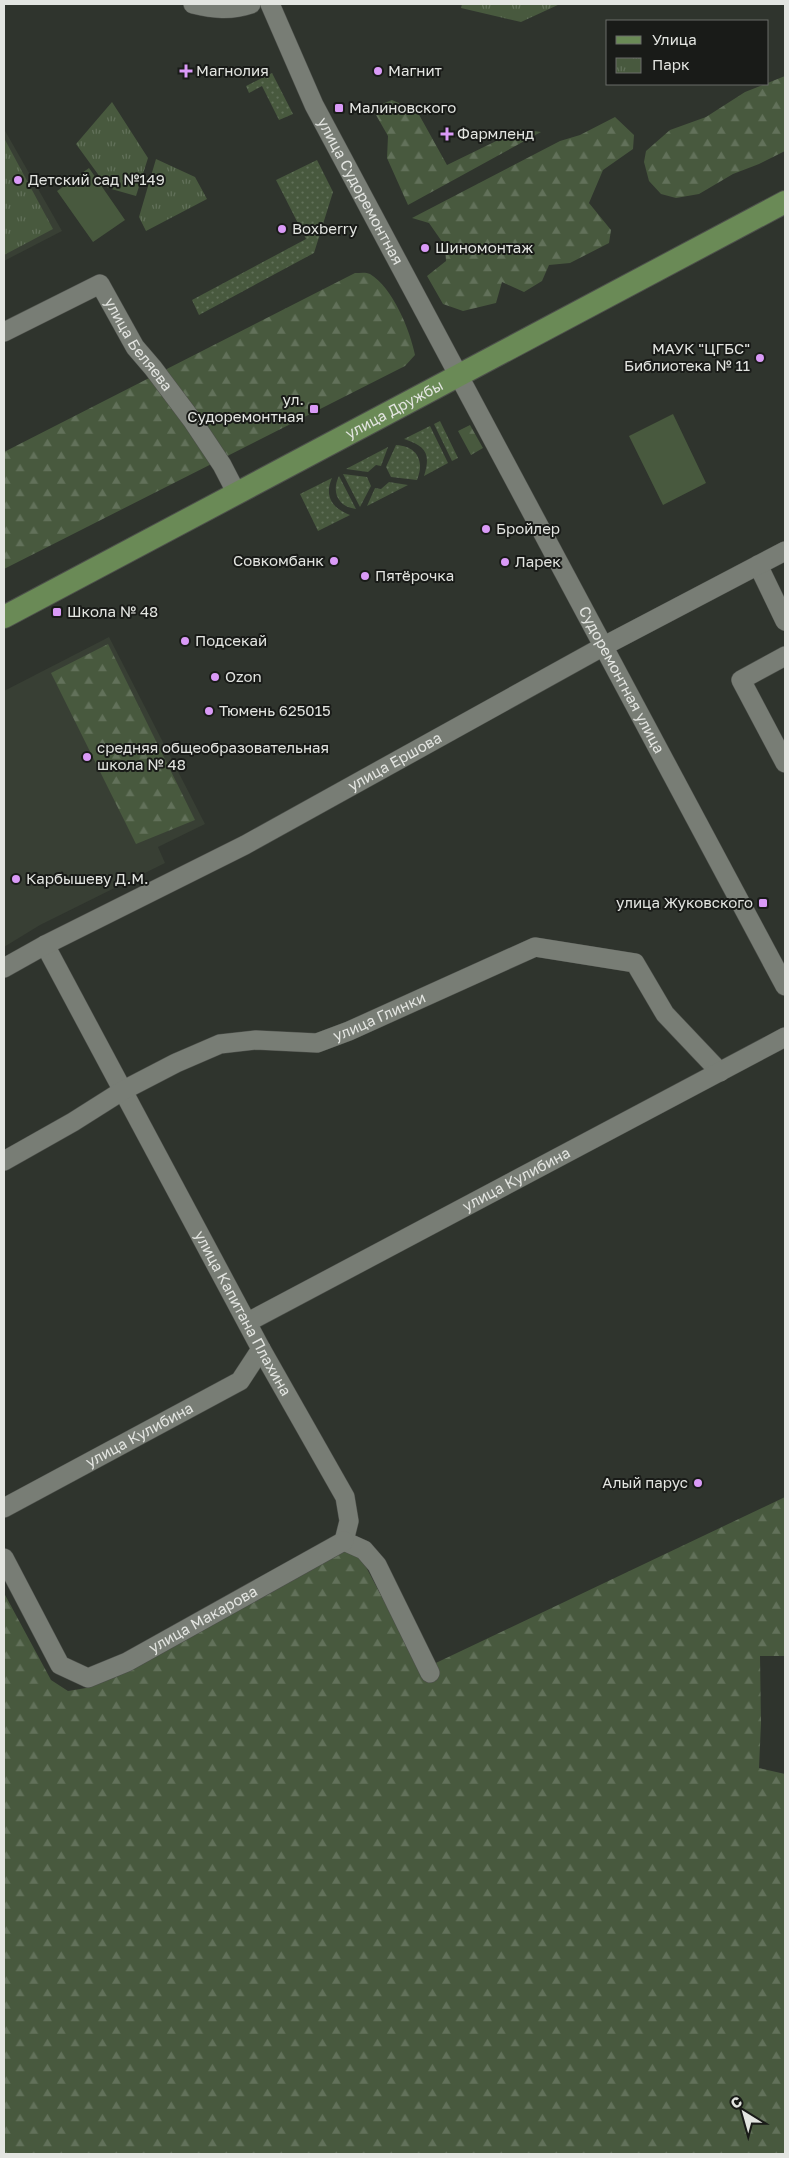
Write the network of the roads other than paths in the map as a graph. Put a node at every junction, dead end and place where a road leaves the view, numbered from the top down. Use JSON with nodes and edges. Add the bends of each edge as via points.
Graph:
{"nodes":[{"id":1,"x":194,"y":4,"type":"edge"},
{"id":2,"x":251,"y":4,"type":"edge"},
{"id":3,"x":270,"y":4,"type":"edge"},
{"id":4,"x":785,"y":202,"type":"edge"},
{"id":5,"x":4,"y":332,"type":"edge"},
{"id":6,"x":459,"y":374,"type":"junction"},
{"id":7,"x":237,"y":494,"type":"junction"},
{"id":8,"x":785,"y":551,"type":"edge"},
{"id":9,"x":758,"y":565,"type":"junction"},
{"id":10,"x":4,"y":617,"type":"edge"},
{"id":11,"x":785,"y":621,"type":"edge"},
{"id":12,"x":604,"y":646,"type":"junction"},
{"id":13,"x":785,"y":656,"type":"edge"},
{"id":14,"x":785,"y":763,"type":"edge"},
{"id":15,"x":45,"y":945,"type":"junction"},
{"id":16,"x":4,"y":968,"type":"edge"},
{"id":17,"x":785,"y":986,"type":"edge"},
{"id":18,"x":785,"y":1037,"type":"edge"},
{"id":19,"x":720,"y":1072,"type":"junction"},
{"id":20,"x":122,"y":1092,"type":"junction"},
{"id":21,"x":4,"y":1160,"type":"edge"},
{"id":22,"x":248,"y":1322,"type":"junction"},
{"id":23,"x":261,"y":1349,"type":"junction"},
{"id":24,"x":4,"y":1508,"type":"edge"},
{"id":25,"x":344,"y":1541,"type":"junction"},
{"id":26,"x":4,"y":1558,"type":"edge"},
{"id":27,"x":430,"y":1673,"type":"dead end"}],
"edges":[{"from":1,"to":2,"type":"street","via":[[216,9]]},
{"from":3,"to":6,"type":"street","name":"улица Судоремонтная","via":[[314,106]]},
{"from":4,"to":6,"type":"main road","name":"улица Дружбы"},
{"from":5,"to":7,"type":"street","name":"улица Беляева","via":[[100,284],[135,347],[192,420]]},
{"from":6,"to":7,"type":"main road","name":"улица Дружбы"},
{"from":6,"to":12,"type":"street","name":"Судоремонтная улица"},
{"from":7,"to":10,"type":"main road","name":"улица Дружбы"},
{"from":8,"to":9,"type":"street","name":"улица Ершова"},
{"from":9,"to":11,"type":"street"},
{"from":9,"to":12,"type":"street","name":"улица Ершова"},
{"from":12,"to":15,"type":"street","name":"улица Ершова","via":[[245,845]]},
{"from":12,"to":17,"type":"street","name":"Судоремонтная улица"},
{"from":13,"to":14,"type":"street","via":[[742,680]]},
{"from":15,"to":16,"type":"street","name":"улица Ершова"},
{"from":15,"to":20,"type":"street","name":"улица Капитана Плахина"},
{"from":18,"to":19,"type":"street","name":"улица Кулибина"},
{"from":19,"to":20,"type":"street","name":"улица Глинки","via":[[665,1014],[635,963],[535,947],[317,1043],[256,1040],[220,1044]]},
{"from":19,"to":22,"type":"street","name":"улица Кулибина"},
{"from":20,"to":21,"type":"street","name":"улица Глинки"},
{"from":20,"to":22,"type":"street","name":"улица Капитана Плахина"},
{"from":22,"to":23,"type":"street","name":"улица Капитана Плахина"},
{"from":23,"to":24,"type":"street","name":"улица Кулибина","via":[[240,1381]]},
{"from":23,"to":25,"type":"street","name":"улица Капитана Плахина","via":[[345,1497],[349,1521]]},
{"from":25,"to":26,"type":"street","name":"улица Макарова","via":[[127,1662],[88,1678],[60,1665]]},
{"from":25,"to":27,"type":"street","via":[[364,1550],[377,1565]]}]}
